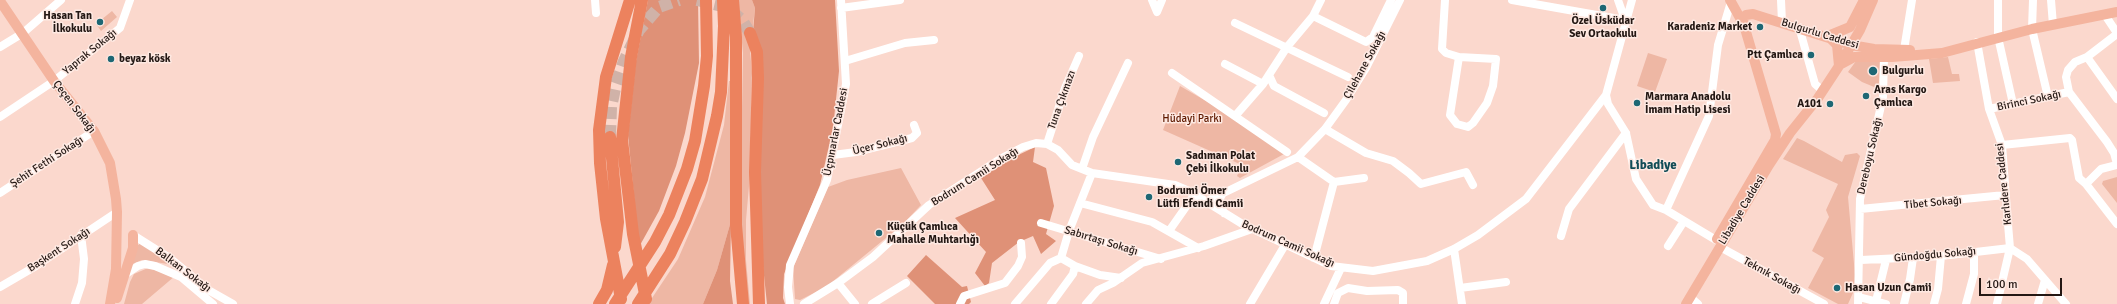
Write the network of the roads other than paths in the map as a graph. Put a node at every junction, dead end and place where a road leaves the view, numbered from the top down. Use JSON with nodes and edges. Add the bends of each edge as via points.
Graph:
{"nodes":[{"id":1,"x":61,"y":0,"type":"edge"},
{"id":2,"x":130,"y":0,"type":"edge"},
{"id":3,"x":594,"y":0,"type":"edge"},
{"id":4,"x":630,"y":0,"type":"edge"},
{"id":5,"x":642,"y":0,"type":"edge"},
{"id":6,"x":706,"y":0,"type":"edge"},
{"id":7,"x":723,"y":0,"type":"edge"},
{"id":8,"x":733,"y":0,"type":"edge"},
{"id":9,"x":900,"y":0,"type":"edge"},
{"id":10,"x":1152,"y":0,"type":"edge"},
{"id":11,"x":1162,"y":0,"type":"edge"},
{"id":12,"x":1321,"y":0,"type":"edge"},
{"id":13,"x":1391,"y":0,"type":"edge"},
{"id":14,"x":1400,"y":0,"type":"edge"},
{"id":15,"x":1445,"y":0,"type":"edge"},
{"id":16,"x":1512,"y":0,"type":"edge"},
{"id":17,"x":1618,"y":0,"type":"edge"},
{"id":18,"x":1632,"y":0,"type":"edge"},
{"id":19,"x":1782,"y":0,"type":"edge"},
{"id":20,"x":1864,"y":0,"type":"edge"},
{"id":21,"x":1873,"y":0,"type":"edge"},
{"id":22,"x":1912,"y":0,"type":"edge"},
{"id":23,"x":1998,"y":0,"type":"edge"},
{"id":24,"x":2033,"y":0,"type":"edge"},
{"id":25,"x":2051,"y":0,"type":"edge"},
{"id":26,"x":0,"y":1,"type":"edge"},
{"id":27,"x":1731,"y":1,"type":"edge"},
{"id":28,"x":841,"y":4,"type":"edge"},
{"id":29,"x":2117,"y":12,"type":"edge"},
{"id":30,"x":596,"y":13,"type":"dead end"},
{"id":31,"x":1753,"y":14,"type":"junction"},
{"id":32,"x":2105,"y":15,"type":"junction"},
{"id":33,"x":1313,"y":16,"type":"junction"},
{"id":34,"x":1626,"y":20,"type":"junction"},
{"id":35,"x":1782,"y":22,"type":"junction"},
{"id":36,"x":1235,"y":23,"type":"dead end"},
{"id":37,"x":1744,"y":25,"type":"junction"},
{"id":38,"x":2052,"y":25,"type":"junction"},
{"id":39,"x":1799,"y":27,"type":"junction"},
{"id":40,"x":2032,"y":29,"type":"junction"},
{"id":41,"x":1860,"y":30,"type":"junction"},
{"id":42,"x":23,"y":33,"type":"junction"},
{"id":43,"x":750,"y":33,"type":"tunnel mouth"},
{"id":44,"x":2117,"y":34,"type":"edge"},
{"id":45,"x":1828,"y":36,"type":"junction"},
{"id":46,"x":1998,"y":37,"type":"junction"},
{"id":47,"x":934,"y":40,"type":"dead end"},
{"id":48,"x":1977,"y":42,"type":"junction"},
{"id":49,"x":1851,"y":45,"type":"junction"},
{"id":50,"x":0,"y":47,"type":"edge"},
{"id":51,"x":1287,"y":47,"type":"junction"},
{"id":52,"x":1874,"y":49,"type":"junction"},
{"id":53,"x":1904,"y":50,"type":"junction"},
{"id":54,"x":1079,"y":56,"type":"dead end"},
{"id":55,"x":1458,"y":57,"type":"junction"},
{"id":56,"x":1884,"y":57,"type":"junction"},
{"id":57,"x":2087,"y":57,"type":"junction"},
{"id":58,"x":845,"y":61,"type":"junction"},
{"id":59,"x":1128,"y":63,"type":"dead end"},
{"id":60,"x":1225,"y":64,"type":"dead end"},
{"id":61,"x":1839,"y":66,"type":"junction"},
{"id":62,"x":1172,"y":72,"type":"dead end"},
{"id":63,"x":1269,"y":75,"type":"junction"},
{"id":64,"x":1348,"y":77,"type":"dead end"},
{"id":65,"x":54,"y":81,"type":"junction"},
{"id":66,"x":1263,"y":84,"type":"junction"},
{"id":67,"x":1823,"y":91,"type":"junction"},
{"id":68,"x":2068,"y":92,"type":"junction"},
{"id":69,"x":1606,"y":95,"type":"junction"},
{"id":70,"x":2048,"y":98,"type":"junction"},
{"id":71,"x":2117,"y":99,"type":"edge"},
{"id":72,"x":2013,"y":104,"type":"junction"},
{"id":73,"x":1989,"y":109,"type":"junction"},
{"id":74,"x":1324,"y":112,"type":"dead end"},
{"id":75,"x":1236,"y":115,"type":"junction"},
{"id":76,"x":0,"y":116,"type":"edge"},
{"id":77,"x":914,"y":125,"type":"dead end"},
{"id":78,"x":1775,"y":126,"type":"junction"},
{"id":79,"x":1324,"y":129,"type":"junction"},
{"id":80,"x":94,"y":131,"type":"junction"},
{"id":81,"x":1626,"y":133,"type":"junction"},
{"id":82,"x":1790,"y":133,"type":"junction"},
{"id":83,"x":1047,"y":144,"type":"junction"},
{"id":84,"x":2002,"y":145,"type":"junction"},
{"id":85,"x":1287,"y":152,"type":"dead end"},
{"id":86,"x":833,"y":155,"type":"junction"},
{"id":87,"x":1298,"y":157,"type":"junction"},
{"id":88,"x":2117,"y":164,"type":"edge"},
{"id":89,"x":1082,"y":169,"type":"junction"},
{"id":90,"x":1092,"y":173,"type":"junction"},
{"id":91,"x":1364,"y":178,"type":"dead end"},
{"id":92,"x":1334,"y":182,"type":"junction"},
{"id":93,"x":2086,"y":184,"type":"junction"},
{"id":94,"x":1473,"y":186,"type":"dead end"},
{"id":95,"x":606,"y":187,"type":"junction"},
{"id":96,"x":1224,"y":191,"type":"junction"},
{"id":97,"x":0,"y":193,"type":"edge"},
{"id":98,"x":1195,"y":194,"type":"junction"},
{"id":99,"x":2005,"y":195,"type":"junction"},
{"id":100,"x":1205,"y":202,"type":"junction"},
{"id":101,"x":1080,"y":203,"type":"junction"},
{"id":102,"x":1860,"y":209,"type":"junction"},
{"id":103,"x":1666,"y":210,"type":"junction"},
{"id":104,"x":117,"y":212,"type":"junction"},
{"id":105,"x":1224,"y":213,"type":"junction"},
{"id":106,"x":1684,"y":221,"type":"junction"},
{"id":107,"x":1041,"y":223,"type":"dead end"},
{"id":108,"x":2117,"y":224,"type":"edge"},
{"id":109,"x":116,"y":226,"type":"junction"},
{"id":110,"x":1252,"y":229,"type":"junction"},
{"id":111,"x":1069,"y":231,"type":"junction"},
{"id":112,"x":1169,"y":231,"type":"junction"},
{"id":113,"x":81,"y":235,"type":"junction"},
{"id":114,"x":133,"y":235,"type":"junction"},
{"id":115,"x":1561,"y":236,"type":"dead end"},
{"id":116,"x":1021,"y":243,"type":"dead end"},
{"id":117,"x":1718,"y":243,"type":"junction"},
{"id":118,"x":1285,"y":245,"type":"junction"},
{"id":119,"x":1668,"y":246,"type":"dead end"},
{"id":120,"x":1198,"y":248,"type":"junction"},
{"id":121,"x":2010,"y":248,"type":"junction"},
{"id":122,"x":1454,"y":249,"type":"junction"},
{"id":123,"x":116,"y":250,"type":"junction"},
{"id":124,"x":1974,"y":252,"type":"junction"},
{"id":125,"x":1941,"y":256,"type":"junction"},
{"id":126,"x":1061,"y":258,"type":"junction"},
{"id":127,"x":1314,"y":258,"type":"junction"},
{"id":128,"x":1913,"y":258,"type":"junction"},
{"id":129,"x":1161,"y":259,"type":"junction"},
{"id":130,"x":1860,"y":260,"type":"junction"},
{"id":131,"x":1886,"y":260,"type":"junction"},
{"id":132,"x":1076,"y":266,"type":"junction"},
{"id":133,"x":1341,"y":268,"type":"junction"},
{"id":134,"x":122,"y":277,"type":"junction"},
{"id":135,"x":1121,"y":278,"type":"junction"},
{"id":136,"x":2045,"y":280,"type":"junction"},
{"id":137,"x":906,"y":282,"type":"dead end"},
{"id":138,"x":1506,"y":282,"type":"dead end"},
{"id":139,"x":838,"y":283,"type":"junction"},
{"id":140,"x":0,"y":287,"type":"edge"},
{"id":141,"x":1460,"y":288,"type":"junction"},
{"id":142,"x":1688,"y":300,"type":"edge"},
{"id":143,"x":1859,"y":300,"type":"edge"},
{"id":144,"x":1876,"y":301,"type":"junction"},
{"id":145,"x":75,"y":304,"type":"edge"},
{"id":146,"x":110,"y":304,"type":"edge"},
{"id":147,"x":116,"y":304,"type":"edge"},
{"id":148,"x":213,"y":304,"type":"edge"},
{"id":149,"x":233,"y":304,"type":"edge"},
{"id":150,"x":599,"y":304,"type":"edge"},
{"id":151,"x":615,"y":304,"type":"edge"},
{"id":152,"x":622,"y":304,"type":"edge"},
{"id":153,"x":638,"y":304,"type":"edge"},
{"id":154,"x":647,"y":304,"type":"edge"},
{"id":155,"x":743,"y":304,"type":"edge"},
{"id":156,"x":759,"y":304,"type":"edge"},
{"id":157,"x":790,"y":304,"type":"edge"},
{"id":158,"x":804,"y":304,"type":"edge"},
{"id":159,"x":855,"y":304,"type":"edge"},
{"id":160,"x":872,"y":304,"type":"edge"},
{"id":161,"x":960,"y":304,"type":"edge"},
{"id":162,"x":1015,"y":304,"type":"edge"},
{"id":163,"x":1051,"y":304,"type":"edge"},
{"id":164,"x":1086,"y":304,"type":"edge"},
{"id":165,"x":1250,"y":304,"type":"edge"},
{"id":166,"x":1324,"y":304,"type":"edge"},
{"id":167,"x":1334,"y":304,"type":"edge"},
{"id":168,"x":1403,"y":304,"type":"edge"},
{"id":169,"x":1462,"y":304,"type":"edge"},
{"id":170,"x":1678,"y":304,"type":"edge"},
{"id":171,"x":1698,"y":304,"type":"edge"},
{"id":172,"x":1824,"y":304,"type":"edge"},
{"id":173,"x":1886,"y":304,"type":"edge"},
{"id":174,"x":1904,"y":304,"type":"edge"},
{"id":175,"x":1934,"y":304,"type":"edge"},
{"id":176,"x":1966,"y":304,"type":"edge"},
{"id":177,"x":1997,"y":304,"type":"edge"},
{"id":178,"x":2038,"y":304,"type":"edge"},
{"id":179,"x":2066,"y":304,"type":"edge"}],
"edges":[{"from":1,"to":42,"type":"street"},
{"from":2,"to":65,"type":"street","name":"Yaprak Sokağı","via":[[120,28]]},
{"from":3,"to":30,"type":"street"},
{"from":4,"to":95,"type":"highway","via":[[606,77],[602,104],[599,130]]},
{"from":5,"to":154,"type":"highway","via":[[631,57],[622,140],[633,234]]},
{"from":6,"to":151,"type":"highway","via":[[707,49],[704,86],[695,141],[687,169],[670,215]]},
{"from":7,"to":153,"type":"highway","via":[[721,92],[702,179],[670,254]]},
{"from":8,"to":155,"type":"highway","via":[[736,37],[736,225]]},
{"from":9,"to":28,"type":"street"},
{"from":10,"to":11,"type":"street","via":[[1157,12]]},
{"from":12,"to":33,"type":"street"},
{"from":13,"to":33,"type":"street","via":[[1373,36],[1366,42]]},
{"from":14,"to":79,"type":"street","name":"Çilehane Sokağı","via":[[1363,73]]},
{"from":15,"to":55,"type":"street","via":[[1442,49]]},
{"from":16,"to":34,"type":"street"},
{"from":17,"to":34,"type":"street"},
{"from":18,"to":34,"type":"street"},
{"from":19,"to":35,"type":"street"},
{"from":20,"to":45,"type":"main road","via":[[1850,27]]},
{"from":21,"to":41,"type":"main road","name":"Libadiye Caddesi"},
{"from":22,"to":53,"type":"street"},
{"from":23,"to":46,"type":"street"},
{"from":24,"to":40,"type":"street"},
{"from":25,"to":38,"type":"street"},
{"from":26,"to":42,"type":"main road","name":"Çeçen Sokağı"},
{"from":27,"to":31,"type":"main road","name":"Bulgurlu Caddesi"},
{"from":27,"to":37,"type":"main road","name":"Libadiye Caddesi"},
{"from":27,"to":103,"type":"street","via":[[1718,45],[1709,116]]},
{"from":28,"to":58,"type":"street","name":"Üçpınarlar Caddesi"},
{"from":29,"to":32,"type":"main road","name":"Bulgurlu Caddesi"},
{"from":31,"to":35,"type":"main road","name":"Bulgurlu Caddesi"},
{"from":31,"to":37,"type":"main road","via":[[1743,18]]},
{"from":32,"to":38,"type":"main road","name":"Bulgurlu Caddesi"},
{"from":32,"to":44,"type":"street"},
{"from":33,"to":51,"type":"street"},
{"from":34,"to":69,"type":"street"},
{"from":35,"to":39,"type":"main road","name":"Bulgurlu Caddesi"},
{"from":36,"to":51,"type":"street"},
{"from":37,"to":78,"type":"main road","name":"Libadiye Caddesi"},
{"from":38,"to":40,"type":"main road","name":"Bulgurlu Caddesi"},
{"from":39,"to":45,"type":"main road","name":"Bulgurlu Caddesi"},
{"from":39,"to":67,"type":"street","via":[[1815,84]]},
{"from":40,"to":46,"type":"main road","name":"Bulgurlu Caddesi"},
{"from":40,"to":70,"type":"street"},
{"from":41,"to":49,"type":"main road","name":"Libadiye Caddesi"},
{"from":41,"to":52,"type":"main road","via":[[1862,40]]},
{"from":42,"to":50,"type":"street"},
{"from":42,"to":65,"type":"main road","name":"Çeçen Sokağı"},
{"from":43,"to":156,"type":"highway","via":[[757,52],[758,78],[755,172]]},
{"from":44,"to":57,"type":"street"},
{"from":45,"to":49,"type":"main road","name":"Bulgurlu Caddesi"},
{"from":45,"to":61,"type":"main road","via":[[1837,45]]},
{"from":46,"to":48,"type":"main road","name":"Bulgurlu Caddesi"},
{"from":46,"to":72,"type":"street"},
{"from":47,"to":58,"type":"street","via":[[905,43]]},
{"from":48,"to":53,"type":"main road","name":"Bulgurlu Caddesi","via":[[1923,50]]},
{"from":48,"to":56,"type":"main road","name":"Bulgurlu Caddesi","via":[[1942,53]]},
{"from":48,"to":73,"type":"street","name":"Karlıdere Caddesi"},
{"from":49,"to":52,"type":"main road","name":"Bulgurlu Caddesi"},
{"from":49,"to":61,"type":"main road","name":"Libadiye Caddesi"},
{"from":51,"to":63,"type":"street"},
{"from":51,"to":64,"type":"street"},
{"from":52,"to":53,"type":"main road","name":"Bulgurlu Caddesi"},
{"from":54,"to":83,"type":"street","name":"Tuna Çıkmazı","via":[[1065,88]]},
{"from":55,"to":55,"type":"street","via":[[1496,59],[1493,86],[1487,103],[1468,126],[1456,124],[1450,115]]},
{"from":56,"to":61,"type":"main road","name":"Bulgurlu Caddesi","via":[[1854,57]]},
{"from":56,"to":102,"type":"street","name":"Dereboyu Sokağı","via":[[1882,97]]},
{"from":57,"to":68,"type":"street","via":[[2075,62],[2068,70]]},
{"from":57,"to":71,"type":"street"},
{"from":58,"to":86,"type":"street","name":"Üçpınarlar Caddesi","via":[[846,84]]},
{"from":59,"to":89,"type":"street","via":[[1093,137]]},
{"from":60,"to":66,"type":"street"},
{"from":61,"to":67,"type":"main road","name":"Libadiye Caddesi"},
{"from":62,"to":75,"type":"street"},
{"from":63,"to":66,"type":"street"},
{"from":63,"to":74,"type":"street","via":[[1274,86]]},
{"from":65,"to":76,"type":"street","name":"Yaprak Sokağı"},
{"from":65,"to":80,"type":"main road","name":"Çeçen Sokağı"},
{"from":66,"to":75,"type":"street"},
{"from":67,"to":82,"type":"main road","name":"Libadiye Caddesi"},
{"from":68,"to":70,"type":"street","name":"Birinci Sokağı"},
{"from":68,"to":88,"type":"street","via":[[2107,142]]},
{"from":69,"to":81,"type":"street","name":"Teknık Sokağı","via":[[1608,104]]},
{"from":69,"to":122,"type":"street","name":"Bodrum Camii Sokağı","via":[[1526,199],[1478,235]]},
{"from":70,"to":72,"type":"street","name":"Birinci Sokağı"},
{"from":72,"to":73,"type":"street","name":"Birinci Sokağı"},
{"from":73,"to":84,"type":"street","name":"Karlıdere Caddesi"},
{"from":75,"to":85,"type":"street"},
{"from":77,"to":86,"type":"street","name":"Üçer Sokağı","via":[[917,133],[912,138]]},
{"from":78,"to":82,"type":"main road","via":[[1783,134]]},
{"from":78,"to":117,"type":"main road","name":"Libadiye Caddesi","via":[[1775,140]]},
{"from":79,"to":87,"type":"street","name":"Çilehane Sokağı"},
{"from":79,"to":94,"type":"street","via":[[1366,153],[1393,161],[1421,184],[1466,172]]},
{"from":80,"to":97,"type":"street","name":"Şehit Fethi Sokağı"},
{"from":80,"to":104,"type":"main road","name":"Çeçen Sokağı","via":[[110,163]]},
{"from":81,"to":103,"type":"street","name":"Teknık Sokağı","via":[[1636,179],[1653,205]]},
{"from":81,"to":115,"type":"street","via":[[1569,209]]},
{"from":82,"to":117,"type":"main road","name":"Libadiye Caddesi"},
{"from":83,"to":89,"type":"street","name":"Bodrum Camii Sokağı","via":[[1058,150],[1072,165]]},
{"from":83,"to":139,"type":"street","name":"Bodrum Camii Sokağı","via":[[1036,143],[1023,147],[929,205],[874,257]]},
{"from":84,"to":93,"type":"street","via":[[2070,138],[2078,178]]},
{"from":84,"to":99,"type":"street","name":"Karlıdere Caddesi"},
{"from":86,"to":157,"type":"street","name":"Üçpınarlar Caddesi","via":[[827,180],[790,265]]},
{"from":87,"to":92,"type":"street"},
{"from":87,"to":96,"type":"street","name":"Çilehane Sokağı"},
{"from":88,"to":93,"type":"street","via":[[2101,169]]},
{"from":89,"to":90,"type":"street","name":"Bodrum Camii Sokağı"},
{"from":90,"to":98,"type":"street","name":"Bodrum Camii Sokağı","via":[[1176,185]]},
{"from":90,"to":101,"type":"street"},
{"from":91,"to":92,"type":"street"},
{"from":92,"to":127,"type":"street"},
{"from":93,"to":108,"type":"street"},
{"from":95,"to":150,"type":"highway","via":[[610,137],[618,222],[611,274],[607,290]]},
{"from":95,"to":152,"type":"highway"},
{"from":96,"to":100,"type":"street","name":"Çilehane Sokağı"},
{"from":96,"to":105,"type":"street","via":[[1219,200]]},
{"from":98,"to":100,"type":"street","name":"Bodrum Camii Sokağı"},
{"from":98,"to":112,"type":"street"},
{"from":99,"to":102,"type":"street","name":"Tibet Sokağı"},
{"from":99,"to":121,"type":"street","name":"Karlıdere Caddesi"},
{"from":100,"to":105,"type":"street","name":"Bodrum Camii Sokağı"},
{"from":101,"to":111,"type":"street"},
{"from":101,"to":112,"type":"street","via":[[1152,222]]},
{"from":102,"to":130,"type":"street","name":"Dereboyu Sokağı"},
{"from":103,"to":106,"type":"street","name":"Teknık Sokağı"},
{"from":104,"to":109,"type":"main road","name":"Çeçen Sokağı"},
{"from":104,"to":113,"type":"street","name":"Başkent Sokağı"},
{"from":105,"to":110,"type":"street","name":"Bodrum Camii Sokağı"},
{"from":106,"to":117,"type":"street","name":"Teknık Sokağı"},
{"from":106,"to":119,"type":"street"},
{"from":107,"to":111,"type":"street","name":"Sabırtaşı Sokağı"},
{"from":109,"to":114,"type":"main road"},
{"from":109,"to":123,"type":"main road","name":"Çeçen Sokağı"},
{"from":110,"to":118,"type":"street","name":"Bodrum Camii Sokağı"},
{"from":110,"to":120,"type":"street"},
{"from":111,"to":126,"type":"street"},
{"from":111,"to":129,"type":"street","name":"Sabırtaşı Sokağı"},
{"from":112,"to":120,"type":"street"},
{"from":113,"to":140,"type":"street","name":"Başkent Sokağı"},
{"from":113,"to":145,"type":"street","via":[[84,259],[82,282]]},
{"from":114,"to":123,"type":"main road","name":"Çeçen Sokağı","via":[[123,236]]},
{"from":114,"to":134,"type":"main road","via":[[132,248]]},
{"from":114,"to":149,"type":"street","name":"Balkan Sokağı","via":[[170,259],[205,288]]},
{"from":116,"to":161,"type":"street","via":[[1022,257],[1005,283],[964,296]]},
{"from":117,"to":142,"type":"main road","name":"Libadiye Caddesi"},
{"from":117,"to":170,"type":"main road","name":"Libadiye Caddesi"},
{"from":117,"to":172,"type":"street","name":"Teknık Sokağı"},
{"from":118,"to":127,"type":"street","name":"Bodrum Camii Sokağı"},
{"from":118,"to":165,"type":"street"},
{"from":120,"to":129,"type":"street"},
{"from":121,"to":124,"type":"street","name":"Gündoğdu Sokağı"},
{"from":121,"to":136,"type":"street","via":[[2027,259]]},
{"from":121,"to":177,"type":"street","name":"Karlıdere Caddesi"},
{"from":122,"to":133,"type":"street","name":"Bodrum Camii Sokağı","via":[[1427,261],[1373,271]]},
{"from":122,"to":141,"type":"street"},
{"from":123,"to":146,"type":"main road","name":"Çeçen Sokağı"},
{"from":124,"to":125,"type":"street","name":"Gündoğdu Sokağı"},
{"from":124,"to":176,"type":"street","via":[[1974,274]]},
{"from":125,"to":128,"type":"street","name":"Gündoğdu Sokağı"},
{"from":125,"to":175,"type":"street"},
{"from":126,"to":132,"type":"street"},
{"from":126,"to":162,"type":"street","via":[[1050,263]]},
{"from":127,"to":133,"type":"street","name":"Bodrum Camii Sokağı"},
{"from":128,"to":131,"type":"street","name":"Gündoğdu Sokağı"},
{"from":128,"to":174,"type":"street"},
{"from":129,"to":135,"type":"street","via":[[1142,263]]},
{"from":130,"to":131,"type":"street","name":"Gündoğdu Sokağı"},
{"from":130,"to":143,"type":"street","name":"Dereboyu Sokağı"},
{"from":131,"to":144,"type":"street"},
{"from":132,"to":135,"type":"street"},
{"from":132,"to":163,"type":"street"},
{"from":133,"to":166,"type":"street"},
{"from":134,"to":147,"type":"main road"},
{"from":134,"to":148,"type":"street","name":"Balkan Sokağı","via":[[138,266],[155,266],[181,278]]},
{"from":135,"to":164,"type":"street","via":[[1098,290]]},
{"from":136,"to":178,"type":"street"},
{"from":136,"to":179,"type":"street"},
{"from":137,"to":160,"type":"street"},
{"from":138,"to":141,"type":"street"},
{"from":139,"to":158,"type":"street","name":"Bodrum Camii Sokağı"},
{"from":139,"to":159,"type":"street"},
{"from":141,"to":169,"type":"street"},
{"from":142,"to":171,"type":"street"},
{"from":143,"to":144,"type":"street"},
{"from":144,"to":173,"type":"street"},
{"from":167,"to":168,"type":"street","via":[[1338,293],[1348,288],[1367,291],[1398,290],[1403,293]]}]}
